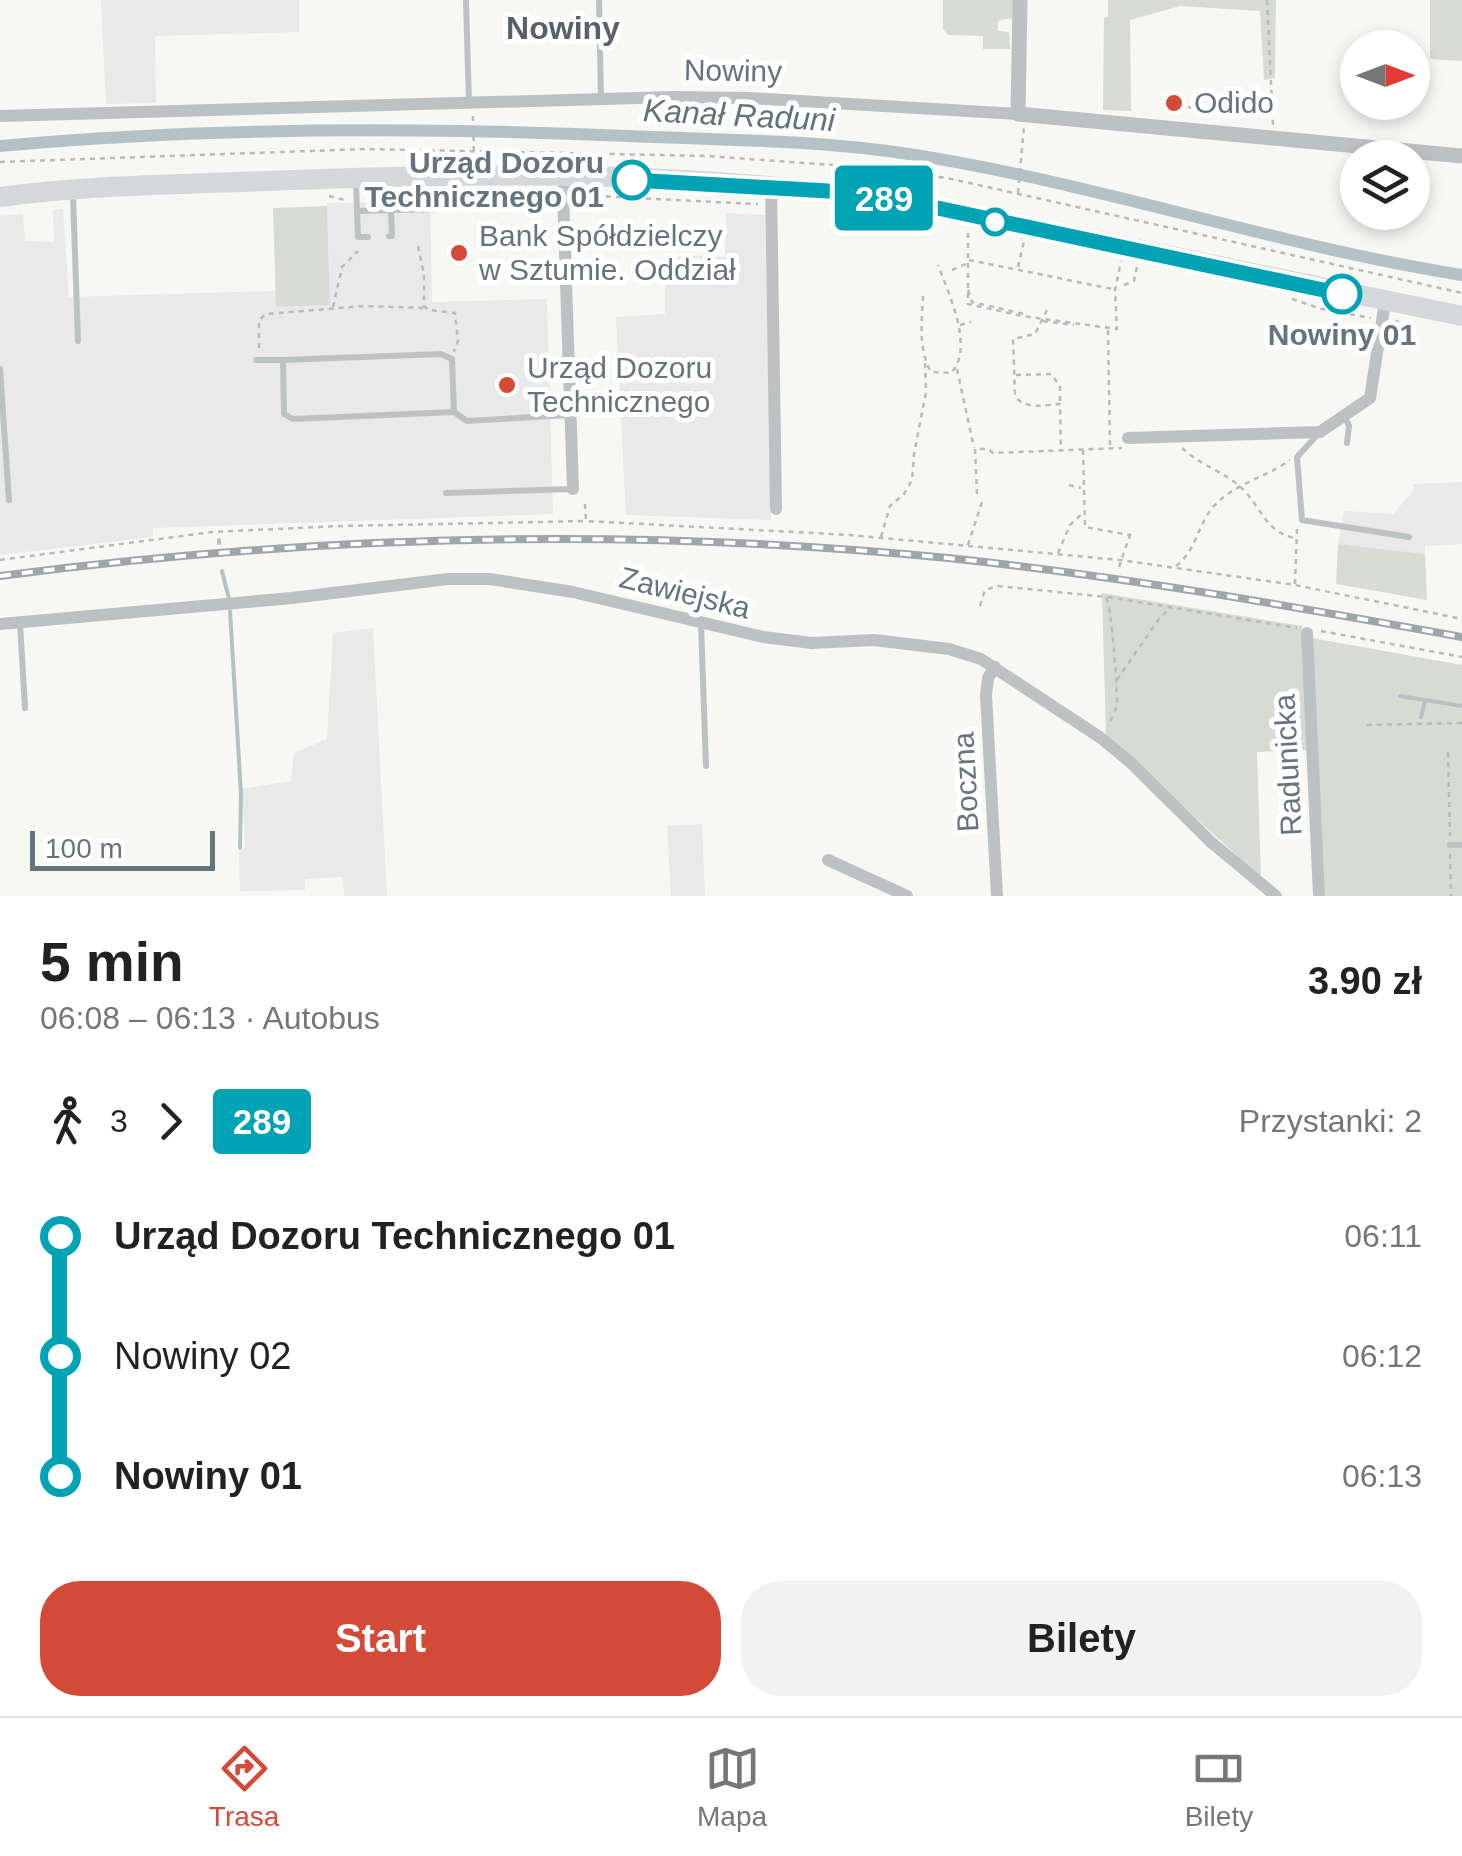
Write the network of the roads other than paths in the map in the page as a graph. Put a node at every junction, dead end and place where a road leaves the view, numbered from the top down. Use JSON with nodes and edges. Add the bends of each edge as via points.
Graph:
{"nodes":[{"id":1,"x":599,"y":0,"type":"edge"},
{"id":2,"x":1020,"y":0,"type":"edge"},
{"id":3,"x":466,"y":1,"type":"edge"},
{"id":4,"x":600,"y":100,"type":"junction"},
{"id":5,"x":469,"y":104,"type":"junction"},
{"id":6,"x":0,"y":116,"type":"edge"},
{"id":7,"x":1021,"y":118,"type":"junction"},
{"id":8,"x":1462,"y":156,"type":"edge"},
{"id":9,"x":436,"y":175,"type":"junction"},
{"id":10,"x":356,"y":178,"type":"junction"},
{"id":11,"x":564,"y":185,"type":"junction"},
{"id":12,"x":72,"y":188,"type":"junction"},
{"id":13,"x":771,"y":195,"type":"junction"},
{"id":14,"x":0,"y":197,"type":"edge"},
{"id":15,"x":391,"y":210,"type":"junction"},
{"id":16,"x":357,"y":211,"type":"junction"},
{"id":17,"x":368,"y":236,"type":"dead end"},
{"id":18,"x":389,"y":236,"type":"dead end"},
{"id":19,"x":1385,"y":302,"type":"junction"},
{"id":20,"x":1462,"y":316,"type":"edge"},
{"id":21,"x":78,"y":341,"type":"dead end"},
{"id":22,"x":258,"y":360,"type":"road end"},
{"id":23,"x":282,"y":360,"type":"junction"},
{"id":24,"x":0,"y":369,"type":"edge"},
{"id":25,"x":454,"y":412,"type":"junction"},
{"id":26,"x":569,"y":415,"type":"junction"},
{"id":27,"x":1345,"y":416,"type":"junction"},
{"id":28,"x":1320,"y":432,"type":"junction"},
{"id":29,"x":1128,"y":443,"type":"road end"},
{"id":30,"x":1348,"y":443,"type":"dead end"},
{"id":31,"x":573,"y":489,"type":"joint"},
{"id":32,"x":446,"y":493,"type":"dead end"},
{"id":33,"x":9,"y":500,"type":"dead end"},
{"id":34,"x":776,"y":509,"type":"dead end"},
{"id":35,"x":1409,"y":537,"type":"dead end"},
{"id":36,"x":20,"y":622,"type":"junction"},
{"id":37,"x":701,"y":623,"type":"junction"},
{"id":38,"x":0,"y":624,"type":"edge"},
{"id":39,"x":1307,"y":633,"type":"dead end"},
{"id":40,"x":995,"y":667,"type":"junction"},
{"id":41,"x":25,"y":708,"type":"dead end"},
{"id":42,"x":706,"y":766,"type":"dead end"},
{"id":43,"x":1462,"y":844,"type":"edge"},
{"id":44,"x":1450,"y":845,"type":"road end"},
{"id":45,"x":828,"y":860,"type":"dead end"},
{"id":46,"x":907,"y":896,"type":"edge"},
{"id":47,"x":997,"y":896,"type":"edge"},
{"id":48,"x":1276,"y":896,"type":"edge"},
{"id":49,"x":1319,"y":896,"type":"edge"}],
"edges":[{"from":1,"to":4,"type":"lane"},
{"from":2,"to":7,"type":"street"},
{"from":3,"to":5,"type":"lane"},
{"from":4,"to":5,"type":"street","name":"Nowiny"},
{"from":4,"to":7,"type":"street","name":"Nowiny","via":[[738,98]]},
{"from":5,"to":6,"type":"street","name":"Nowiny"},
{"from":7,"to":8,"type":"street","name":"Nowiny"},
{"from":9,"to":10,"type":"main road"},
{"from":9,"to":11,"type":"main road"},
{"from":9,"to":15,"type":"lane","via":[[437,208]]},
{"from":10,"to":12,"type":"main road"},
{"from":10,"to":16,"type":"lane"},
{"from":11,"to":13,"type":"main road"},
{"from":11,"to":26,"type":"street"},
{"from":12,"to":14,"type":"main road"},
{"from":12,"to":21,"type":"lane"},
{"from":13,"to":19,"type":"main road","via":[[846,192],[928,206]]},
{"from":13,"to":34,"type":"street"},
{"from":15,"to":16,"type":"lane"},
{"from":15,"to":18,"type":"lane"},
{"from":16,"to":17,"type":"lane","via":[[358,237]]},
{"from":19,"to":20,"type":"main road"},
{"from":19,"to":27,"type":"street","via":[[1370,398]]},
{"from":22,"to":23,"type":"lane"},
{"from":23,"to":25,"type":"lane","via":[[441,354],[452,359]]},
{"from":23,"to":25,"type":"lane","via":[[284,414],[293,419]]},
{"from":24,"to":33,"type":"lane"},
{"from":25,"to":26,"type":"lane","via":[[468,420]]},
{"from":26,"to":31,"type":"street"},
{"from":27,"to":28,"type":"street"},
{"from":27,"to":30,"type":"lane"},
{"from":28,"to":29,"type":"street"},
{"from":28,"to":35,"type":"lane","via":[[1298,454],[1300,517]]},
{"from":31,"to":32,"type":"lane"},
{"from":36,"to":37,"type":"street","name":"Zawiejska","via":[[448,579],[530,583]]},
{"from":36,"to":38,"type":"street","name":"Zawiejska"},
{"from":36,"to":41,"type":"lane"},
{"from":37,"to":40,"type":"street","name":"Zawiejska","via":[[788,641],[934,646]]},
{"from":37,"to":42,"type":"lane"},
{"from":39,"to":49,"type":"street","name":"Radunicka"},
{"from":40,"to":47,"type":"street","name":"Boczna","via":[[986,695]]},
{"from":40,"to":48,"type":"street","name":"Zawiejska","via":[[1101,738]]},
{"from":43,"to":44,"type":"lane"},
{"from":45,"to":46,"type":"street"}]}
